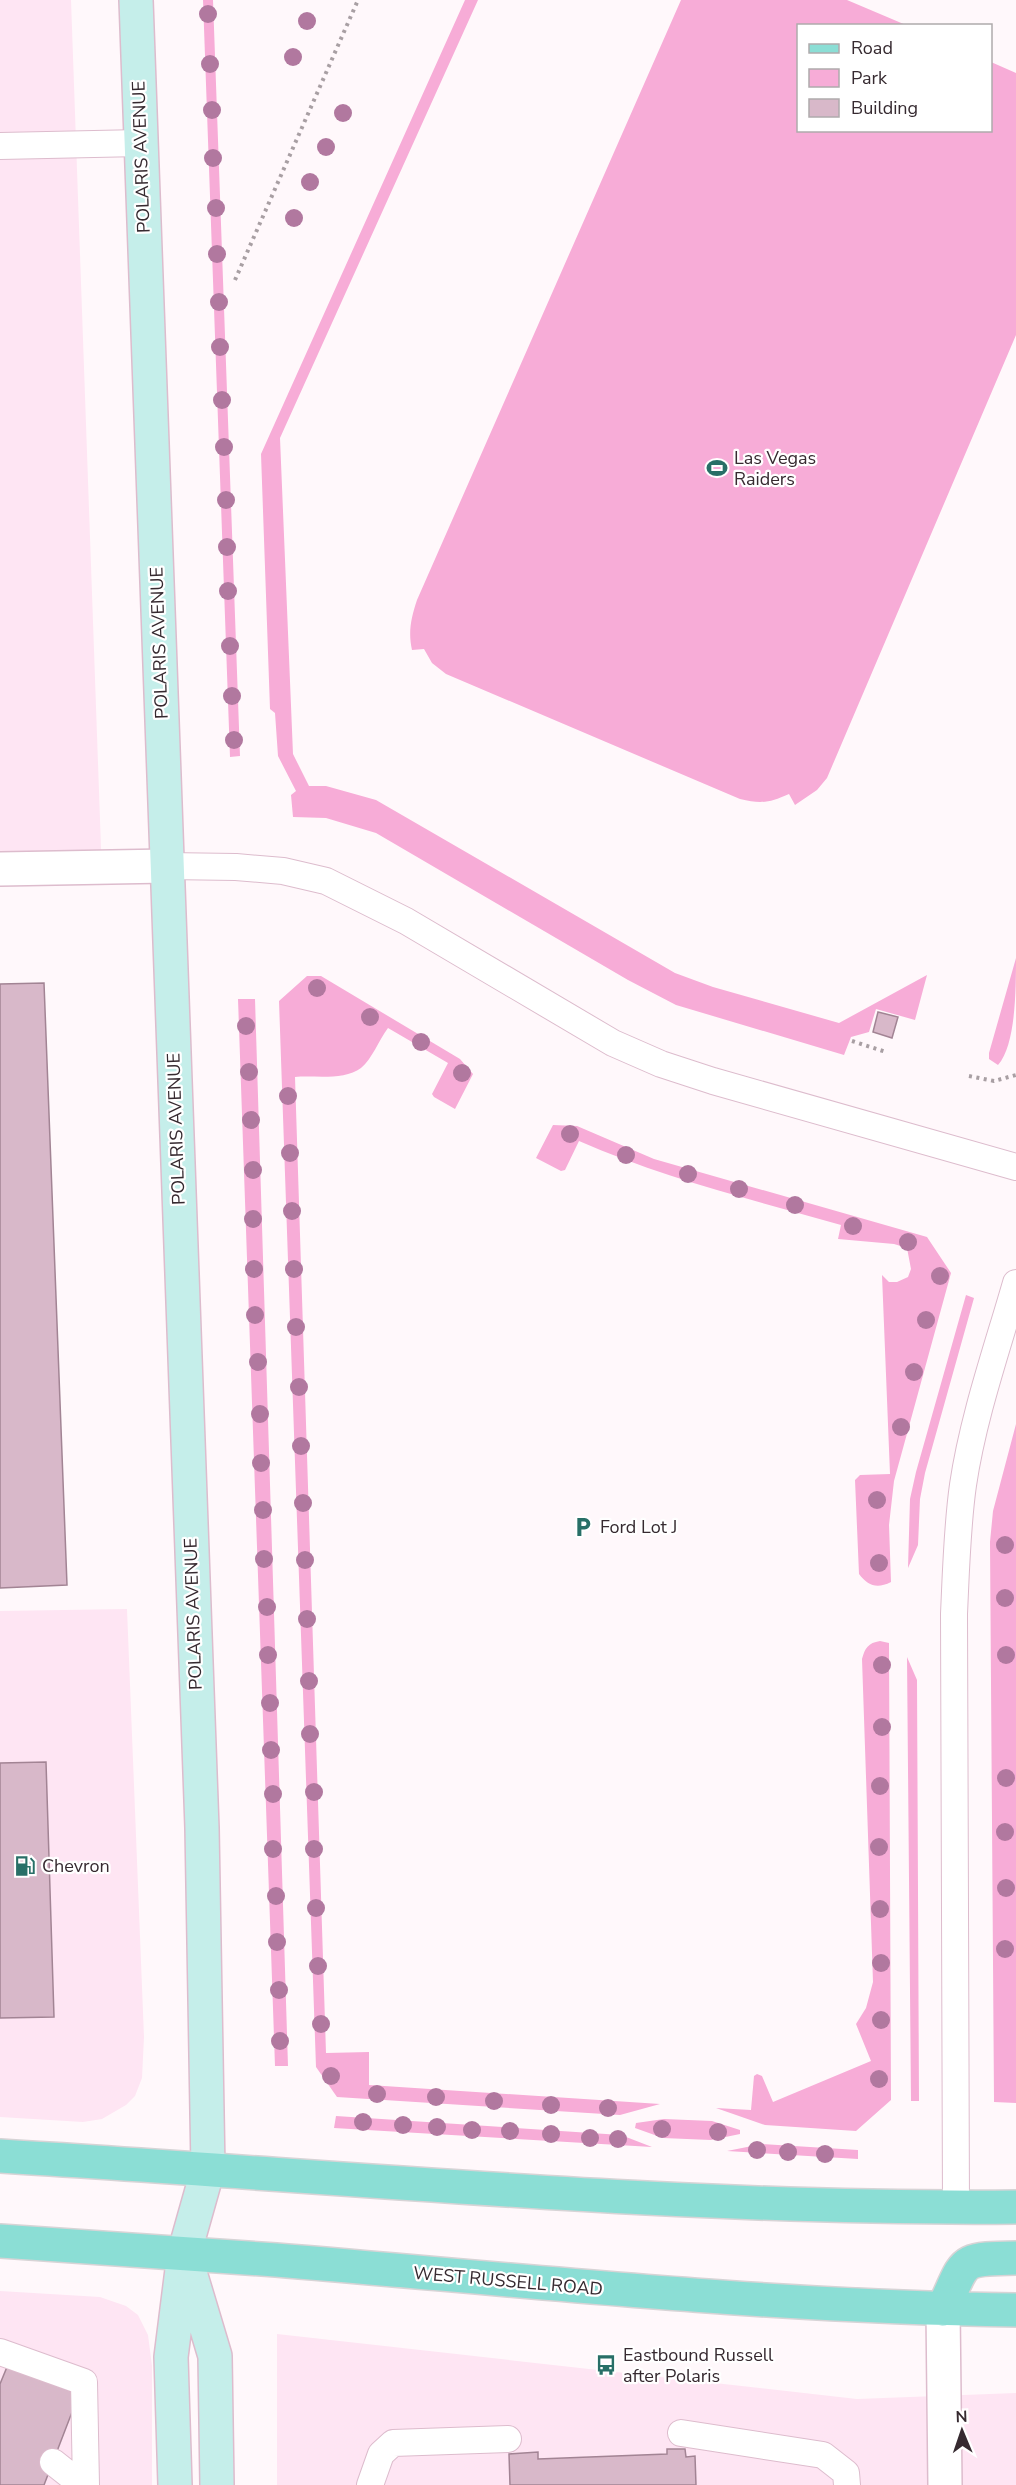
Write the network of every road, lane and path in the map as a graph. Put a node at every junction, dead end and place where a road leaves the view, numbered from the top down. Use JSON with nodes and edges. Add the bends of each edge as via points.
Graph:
{"nodes":[{"id":1,"x":136,"y":0,"type":"edge"},
{"id":2,"x":358,"y":0,"type":"edge"},
{"id":3,"x":141,"y":143,"type":"junction"},
{"id":4,"x":0,"y":146,"type":"edge"},
{"id":5,"x":235,"y":280,"type":"dead end"},
{"id":6,"x":167,"y":866,"type":"junction"},
{"id":7,"x":0,"y":869,"type":"edge"},
{"id":8,"x":852,"y":1041,"type":"dead end"},
{"id":9,"x":886,"y":1052,"type":"dead end"},
{"id":10,"x":1016,"y":1075,"type":"edge"},
{"id":11,"x":969,"y":1076,"type":"dead end"},
{"id":12,"x":1016,"y":1167,"type":"edge"},
{"id":13,"x":1016,"y":1284,"type":"edge"},
{"id":14,"x":0,"y":2156,"type":"edge"},
{"id":15,"x":208,"y":2169,"type":"junction"},
{"id":16,"x":1016,"y":2207,"type":"edge"},
{"id":17,"x":956,"y":2208,"type":"junction"},
{"id":18,"x":0,"y":2241,"type":"edge"},
{"id":19,"x":184,"y":2254,"type":"junction"},
{"id":20,"x":1016,"y":2258,"type":"edge"},
{"id":21,"x":943,"y":2309,"type":"junction"},
{"id":22,"x":1016,"y":2310,"type":"edge"},
{"id":23,"x":0,"y":2352,"type":"edge"},
{"id":24,"x":681,"y":2433,"type":"dead end"},
{"id":25,"x":508,"y":2439,"type":"dead end"},
{"id":26,"x":53,"y":2462,"type":"dead end"},
{"id":27,"x":84,"y":2485,"type":"edge"},
{"id":28,"x":175,"y":2485,"type":"edge"},
{"id":29,"x":217,"y":2485,"type":"edge"},
{"id":30,"x":370,"y":2485,"type":"edge"},
{"id":31,"x":847,"y":2485,"type":"edge"},
{"id":32,"x":945,"y":2485,"type":"edge"}],
"edges":[{"from":1,"to":3,"type":"street","name":"POLARIS AVENUE"},
{"from":2,"to":5,"type":"path"},
{"from":3,"to":4,"type":"lane"},
{"from":3,"to":6,"type":"street","name":"POLARIS AVENUE"},
{"from":6,"to":7,"type":"street"},
{"from":6,"to":12,"type":"lane","via":[[283,871],[326,881],[406,921],[613,1043],[661,1064]]},
{"from":6,"to":15,"type":"street","name":"POLARIS AVENUE","via":[[202,1828]]},
{"from":8,"to":9,"type":"path"},
{"from":10,"to":11,"type":"path","via":[[994,1081]]},
{"from":13,"to":17,"type":"lane","via":[[978,1417],[964,1483],[957,1552]]},
{"from":14,"to":15,"type":"main road"},
{"from":15,"to":17,"type":"main road","via":[[585,2194]]},
{"from":15,"to":19,"type":"street","name":"POLARIS AVENUE"},
{"from":16,"to":17,"type":"main road"},
{"from":18,"to":19,"type":"main road","name":"WEST RUSSELL ROAD"},
{"from":19,"to":21,"type":"main road","name":"WEST RUSSELL ROAD","via":[[678,2294]]},
{"from":19,"to":28,"type":"street","name":"POLARIS AVENUE","via":[[171,2356]]},
{"from":19,"to":29,"type":"street","via":[[215,2356]]},
{"from":20,"to":21,"type":"main road","via":[[978,2259],[966,2265],[957,2275]]},
{"from":21,"to":22,"type":"main road","name":"WEST RUSSELL ROAD"},
{"from":21,"to":32,"type":"street"},
{"from":23,"to":27,"type":"lane","via":[[84,2382]]},
{"from":24,"to":31,"type":"lane","via":[[823,2455],[846,2473]]},
{"from":25,"to":30,"type":"lane","via":[[393,2443],[381,2454]]},
{"from":26,"to":27,"type":"lane"}]}
